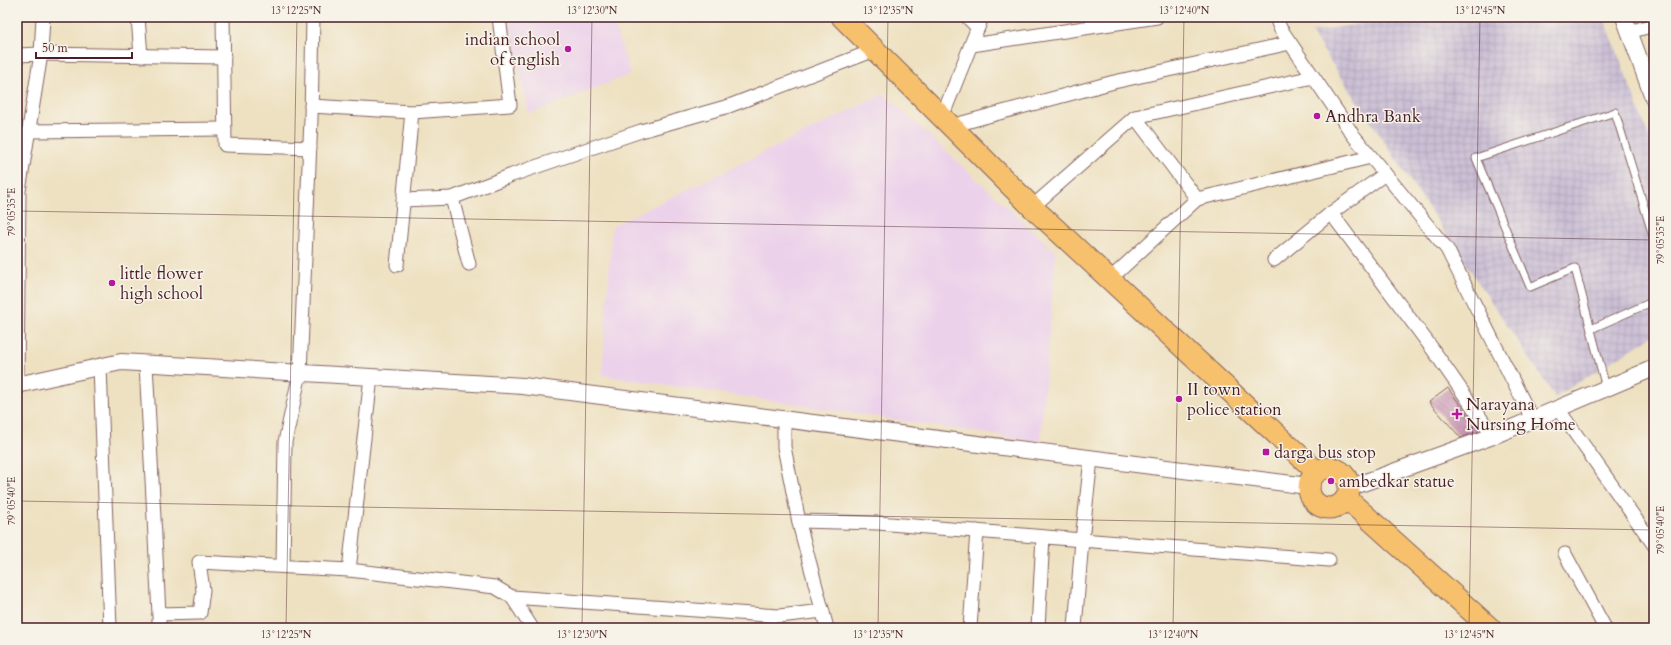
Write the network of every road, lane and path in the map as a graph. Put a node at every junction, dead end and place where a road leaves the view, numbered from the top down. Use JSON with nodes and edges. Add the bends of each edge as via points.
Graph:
{"nodes":[{"id":1,"x":43,"y":17,"type":"edge"},
{"id":2,"x":138,"y":17,"type":"edge"},
{"id":3,"x":223,"y":17,"type":"edge"},
{"id":4,"x":313,"y":17,"type":"edge"},
{"id":5,"x":499,"y":17,"type":"edge"},
{"id":6,"x":842,"y":17,"type":"edge"},
{"id":7,"x":968,"y":17,"type":"edge"},
{"id":8,"x":1157,"y":17,"type":"edge"},
{"id":9,"x":1276,"y":17,"type":"edge"},
{"id":10,"x":1624,"y":17,"type":"edge"},
{"id":11,"x":980,"y":23,"type":"edge"},
{"id":12,"x":1654,"y":25,"type":"edge"},
{"id":13,"x":1629,"y":32,"type":"junction"},
{"id":14,"x":1290,"y":43,"type":"junction"},
{"id":15,"x":972,"y":45,"type":"junction"},
{"id":16,"x":875,"y":50,"type":"junction"},
{"id":17,"x":41,"y":54,"type":"junction"},
{"id":18,"x":17,"y":55,"type":"edge"},
{"id":19,"x":141,"y":56,"type":"junction"},
{"id":20,"x":224,"y":57,"type":"junction"},
{"id":21,"x":1313,"y":77,"type":"junction"},
{"id":22,"x":1653,"y":97,"type":"edge"},
{"id":23,"x":311,"y":106,"type":"junction"},
{"id":24,"x":412,"y":112,"type":"junction"},
{"id":25,"x":1135,"y":117,"type":"junction"},
{"id":26,"x":947,"y":122,"type":"junction"},
{"id":27,"x":225,"y":129,"type":"junction"},
{"id":28,"x":29,"y":131,"type":"junction"},
{"id":29,"x":310,"y":148,"type":"junction"},
{"id":30,"x":1371,"y":157,"type":"junction"},
{"id":31,"x":1385,"y":174,"type":"junction"},
{"id":32,"x":452,"y":198,"type":"junction"},
{"id":33,"x":1197,"y":199,"type":"junction"},
{"id":34,"x":403,"y":200,"type":"junction"},
{"id":35,"x":1032,"y":207,"type":"junction"},
{"id":36,"x":1331,"y":213,"type":"junction"},
{"id":37,"x":1654,"y":239,"type":"edge"},
{"id":38,"x":1274,"y":260,"type":"dead end"},
{"id":39,"x":396,"y":264,"type":"dead end"},
{"id":40,"x":469,"y":264,"type":"dead end"},
{"id":41,"x":1110,"y":279,"type":"junction"},
{"id":42,"x":1654,"y":301,"type":"edge"},
{"id":43,"x":1591,"y":329,"type":"junction"},
{"id":44,"x":146,"y":364,"type":"junction"},
{"id":45,"x":100,"y":367,"type":"junction"},
{"id":46,"x":1654,"y":368,"type":"edge"},
{"id":47,"x":300,"y":373,"type":"junction"},
{"id":48,"x":371,"y":377,"type":"junction"},
{"id":49,"x":17,"y":384,"type":"edge"},
{"id":50,"x":1606,"y":388,"type":"junction"},
{"id":51,"x":1558,"y":409,"type":"junction"},
{"id":52,"x":1532,"y":419,"type":"junction"},
{"id":53,"x":784,"y":420,"type":"junction"},
{"id":54,"x":1493,"y":436,"type":"junction"},
{"id":55,"x":1091,"y":460,"type":"junction"},
{"id":56,"x":1312,"y":478,"type":"junction"},
{"id":57,"x":1347,"y":493,"type":"junction"},
{"id":58,"x":799,"y":521,"type":"junction"},
{"id":59,"x":976,"y":531,"type":"junction"},
{"id":60,"x":1043,"y":537,"type":"junction"},
{"id":61,"x":1082,"y":540,"type":"junction"},
{"id":62,"x":1654,"y":545,"type":"edge"},
{"id":63,"x":1565,"y":554,"type":"dead end"},
{"id":64,"x":1328,"y":560,"type":"dead end"},
{"id":65,"x":283,"y":566,"type":"junction"},
{"id":66,"x":349,"y":570,"type":"junction"},
{"id":67,"x":512,"y":597,"type":"junction"},
{"id":68,"x":823,"y":611,"type":"junction"},
{"id":69,"x":159,"y":614,"type":"junction"},
{"id":70,"x":110,"y":628,"type":"edge"},
{"id":71,"x":159,"y":628,"type":"edge"},
{"id":72,"x":532,"y":628,"type":"edge"},
{"id":73,"x":828,"y":628,"type":"edge"},
{"id":74,"x":970,"y":628,"type":"edge"},
{"id":75,"x":1038,"y":628,"type":"edge"},
{"id":76,"x":1075,"y":628,"type":"edge"},
{"id":77,"x":1490,"y":628,"type":"edge"},
{"id":78,"x":1605,"y":628,"type":"edge"}],
"edges":[{"from":1,"to":17,"type":"street"},
{"from":2,"to":19,"type":"street"},
{"from":3,"to":20,"type":"street"},
{"from":4,"to":23,"type":"street"},
{"from":5,"to":24,"type":"street","via":[[510,105]]},
{"from":6,"to":16,"type":"main road"},
{"from":7,"to":11,"type":"street"},
{"from":8,"to":15,"type":"street"},
{"from":9,"to":14,"type":"street"},
{"from":10,"to":13,"type":"street"},
{"from":11,"to":15,"type":"street"},
{"from":12,"to":13,"type":"street"},
{"from":13,"to":22,"type":"street"},
{"from":14,"to":21,"type":"street"},
{"from":14,"to":26,"type":"street"},
{"from":15,"to":26,"type":"street"},
{"from":16,"to":26,"type":"main road"},
{"from":16,"to":32,"type":"street","via":[[729,106],[603,144]]},
{"from":17,"to":18,"type":"street"},
{"from":17,"to":19,"type":"street"},
{"from":17,"to":28,"type":"street"},
{"from":19,"to":20,"type":"street"},
{"from":20,"to":27,"type":"street"},
{"from":21,"to":25,"type":"street"},
{"from":21,"to":30,"type":"street"},
{"from":23,"to":24,"type":"street"},
{"from":23,"to":29,"type":"street"},
{"from":24,"to":34,"type":"street"},
{"from":25,"to":33,"type":"street"},
{"from":25,"to":35,"type":"street"},
{"from":26,"to":35,"type":"main road"},
{"from":27,"to":28,"type":"street"},
{"from":27,"to":29,"type":"street","via":[[225,145]]},
{"from":28,"to":49,"type":"street","via":[[20,191]]},
{"from":29,"to":47,"type":"street"},
{"from":30,"to":31,"type":"street"},
{"from":30,"to":33,"type":"street"},
{"from":31,"to":36,"type":"street"},
{"from":31,"to":52,"type":"street","via":[[1447,249]]},
{"from":32,"to":34,"type":"street"},
{"from":32,"to":40,"type":"street"},
{"from":33,"to":41,"type":"street"},
{"from":34,"to":39,"type":"street"},
{"from":35,"to":41,"type":"main road"},
{"from":36,"to":38,"type":"street"},
{"from":36,"to":54,"type":"street","via":[[1434,351]]},
{"from":37,"to":43,"type":"lane","via":[[1615,112],[1476,158],[1530,287],[1575,268]]},
{"from":41,"to":56,"type":"main road"},
{"from":42,"to":43,"type":"lane"},
{"from":43,"to":50,"type":"lane"},
{"from":44,"to":45,"type":"street","via":[[121,362]]},
{"from":44,"to":47,"type":"street"},
{"from":44,"to":69,"type":"street"},
{"from":45,"to":49,"type":"street"},
{"from":45,"to":70,"type":"street"},
{"from":46,"to":50,"type":"street"},
{"from":47,"to":48,"type":"street"},
{"from":47,"to":65,"type":"street","via":[[285,442]]},
{"from":48,"to":53,"type":"street","via":[[524,386]]},
{"from":48,"to":66,"type":"street"},
{"from":50,"to":51,"type":"street"},
{"from":51,"to":52,"type":"street"},
{"from":51,"to":62,"type":"street"},
{"from":52,"to":54,"type":"street"},
{"from":53,"to":55,"type":"street"},
{"from":53,"to":58,"type":"street","via":[[784,447]]},
{"from":54,"to":57,"type":"street"},
{"from":55,"to":56,"type":"street"},
{"from":55,"to":61,"type":"street"},
{"from":56,"to":57,"type":"main road","via":[[1327,467],[1338,470],[1346,477]]},
{"from":56,"to":57,"type":"main road","via":[[1311,497],[1319,506],[1337,506]]},
{"from":57,"to":77,"type":"main road"},
{"from":58,"to":59,"type":"street","via":[[878,522]]},
{"from":58,"to":68,"type":"street"},
{"from":59,"to":60,"type":"street"},
{"from":59,"to":74,"type":"street"},
{"from":60,"to":61,"type":"street"},
{"from":60,"to":75,"type":"street"},
{"from":61,"to":64,"type":"street"},
{"from":61,"to":76,"type":"street"},
{"from":63,"to":78,"type":"street"},
{"from":65,"to":66,"type":"street"},
{"from":65,"to":69,"type":"street","via":[[199,562],[203,590],[200,613]]},
{"from":66,"to":67,"type":"street","via":[[495,587]]},
{"from":67,"to":68,"type":"street","via":[[779,616]]},
{"from":67,"to":72,"type":"street"},
{"from":68,"to":73,"type":"street"},
{"from":69,"to":71,"type":"street"}]}
